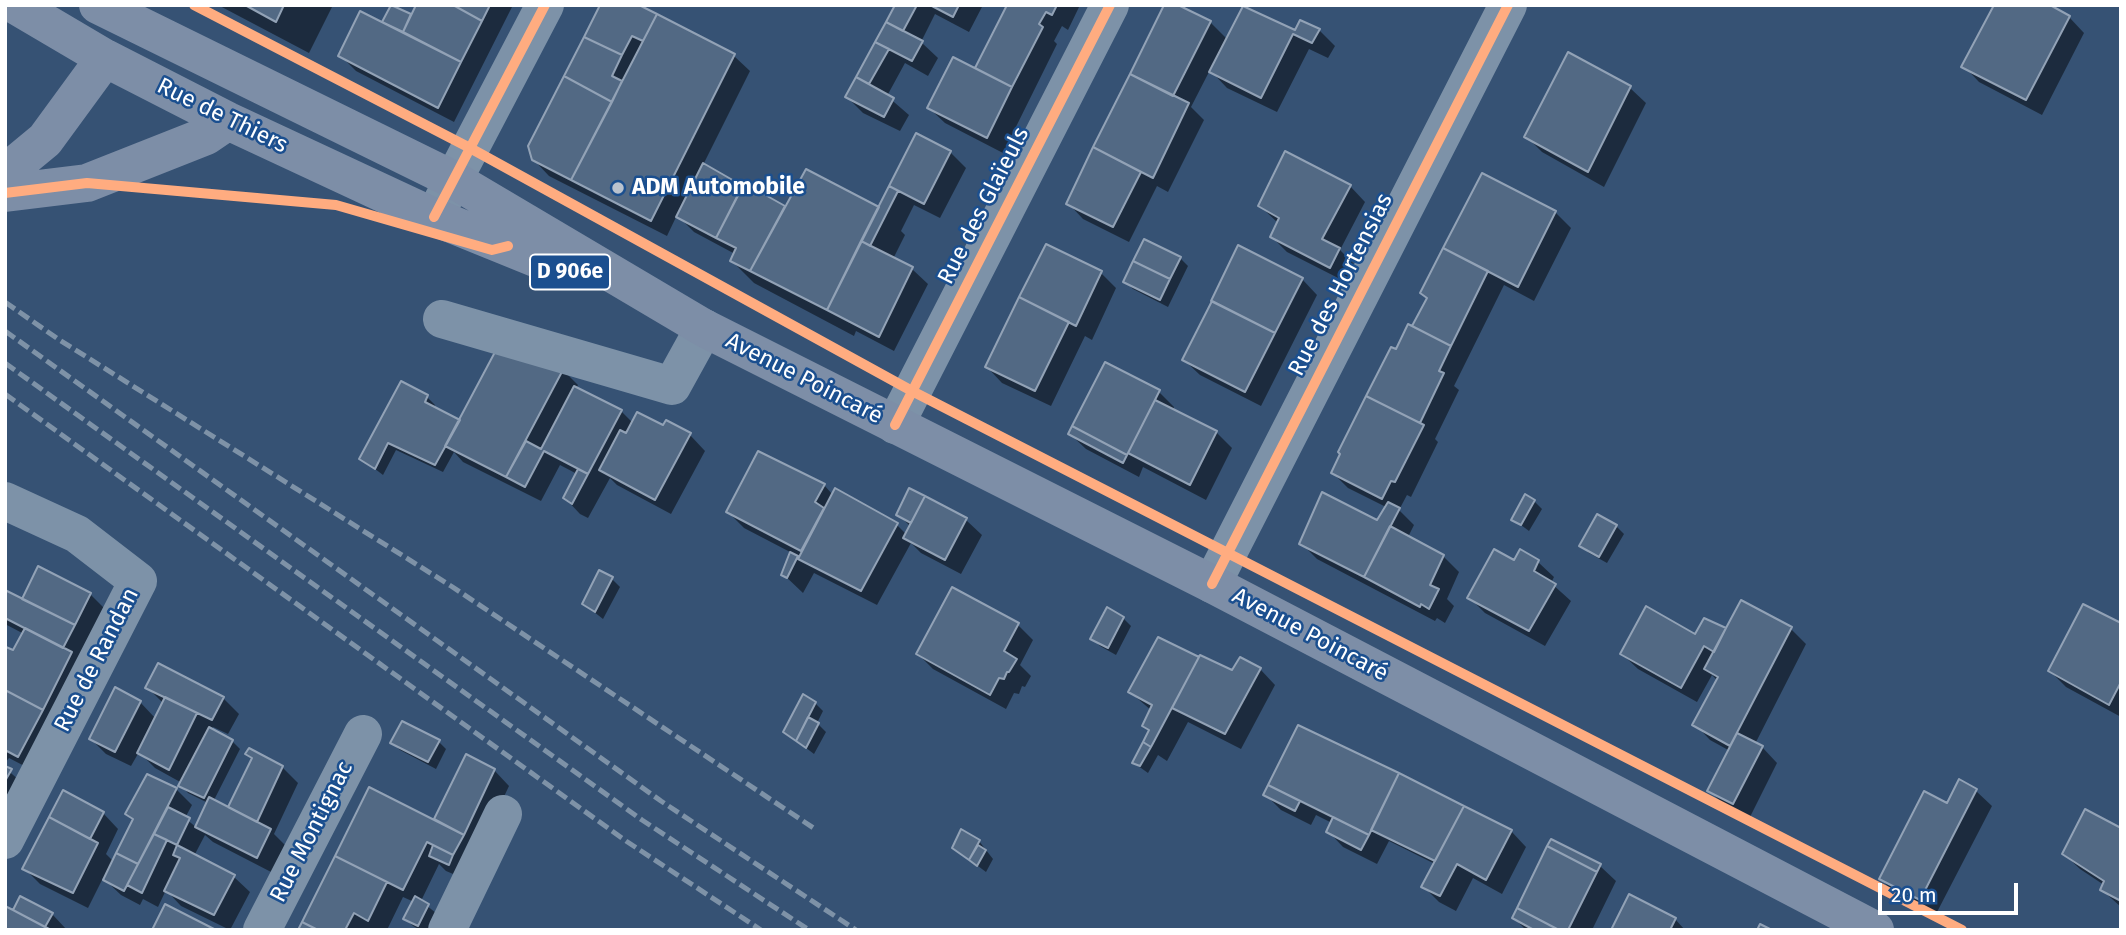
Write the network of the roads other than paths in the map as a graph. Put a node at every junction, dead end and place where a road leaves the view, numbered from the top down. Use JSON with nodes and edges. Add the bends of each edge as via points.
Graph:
{"nodes":[{"id":1,"x":15,"y":5,"type":"edge"},
{"id":2,"x":98,"y":5,"type":"edge"},
{"id":3,"x":545,"y":5,"type":"edge"},
{"id":4,"x":1110,"y":5,"type":"edge"},
{"id":5,"x":1508,"y":5,"type":"edge"},
{"id":6,"x":105,"y":58,"type":"junction"},
{"id":7,"x":196,"y":66,"type":"junction"},
{"id":8,"x":228,"y":121,"type":"junction"},
{"id":9,"x":5,"y":173,"type":"edge"},
{"id":10,"x":454,"y":180,"type":"junction"},
{"id":11,"x":5,"y":193,"type":"edge"},
{"id":12,"x":435,"y":217,"type":"junction"},
{"id":13,"x":442,"y":318,"type":"dead end"},
{"id":14,"x":704,"y":328,"type":"junction"},
{"id":15,"x":895,"y":425,"type":"junction"},
{"id":16,"x":5,"y":501,"type":"edge"},
{"id":17,"x":1212,"y":584,"type":"junction"},
{"id":18,"x":363,"y":734,"type":"dead end"},
{"id":19,"x":503,"y":814,"type":"dead end"},
{"id":20,"x":5,"y":840,"type":"edge"},
{"id":21,"x":262,"y":930,"type":"edge"},
{"id":22,"x":447,"y":930,"type":"edge"},
{"id":23,"x":1875,"y":930,"type":"edge"}],
"edges":[{"from":1,"to":6,"type":"main road","name":"Rue de Thiers"},
{"from":2,"to":7,"type":"main road","name":"Rue de Thiers"},
{"from":3,"to":10,"type":"street"},
{"from":4,"to":15,"type":"street","name":"Rue des Glaïeuls"},
{"from":5,"to":17,"type":"street","name":"Rue des Hortensias"},
{"from":6,"to":7,"type":"main road","number":"D 906e"},
{"from":6,"to":8,"type":"main road","name":"Rue de Thiers"},
{"from":6,"to":9,"type":"main road","via":[[45,140]]},
{"from":7,"to":8,"type":"main road"},
{"from":7,"to":10,"type":"main road","name":"Rue de Thiers","number":"D 906e","via":[[286,97]]},
{"from":8,"to":11,"type":"main road","via":[[206,135],[87,183]]},
{"from":8,"to":12,"type":"main road","name":"Rue de Thiers","number":"D 906e"},
{"from":10,"to":12,"type":"street"},
{"from":10,"to":14,"type":"main road","name":"Avenue Poincaré","number":"D 906e"},
{"from":12,"to":14,"type":"main road","name":"Avenue Poincaré","number":"D 906e"},
{"from":13,"to":14,"type":"street","name":"Avenue Poincaré","via":[[672,386]]},
{"from":14,"to":15,"type":"main road","name":"Avenue Poincaré","number":"D 906e"},
{"from":15,"to":17,"type":"main road","name":"Avenue Poincaré","number":"D 906e"},
{"from":16,"to":20,"type":"street","name":"Rue de Randan","via":[[78,534],[138,580]]},
{"from":17,"to":23,"type":"main road","name":"Avenue Poincaré","number":"D 906e"},
{"from":18,"to":21,"type":"street","name":"Rue Montignac"},
{"from":19,"to":22,"type":"street"}]}
